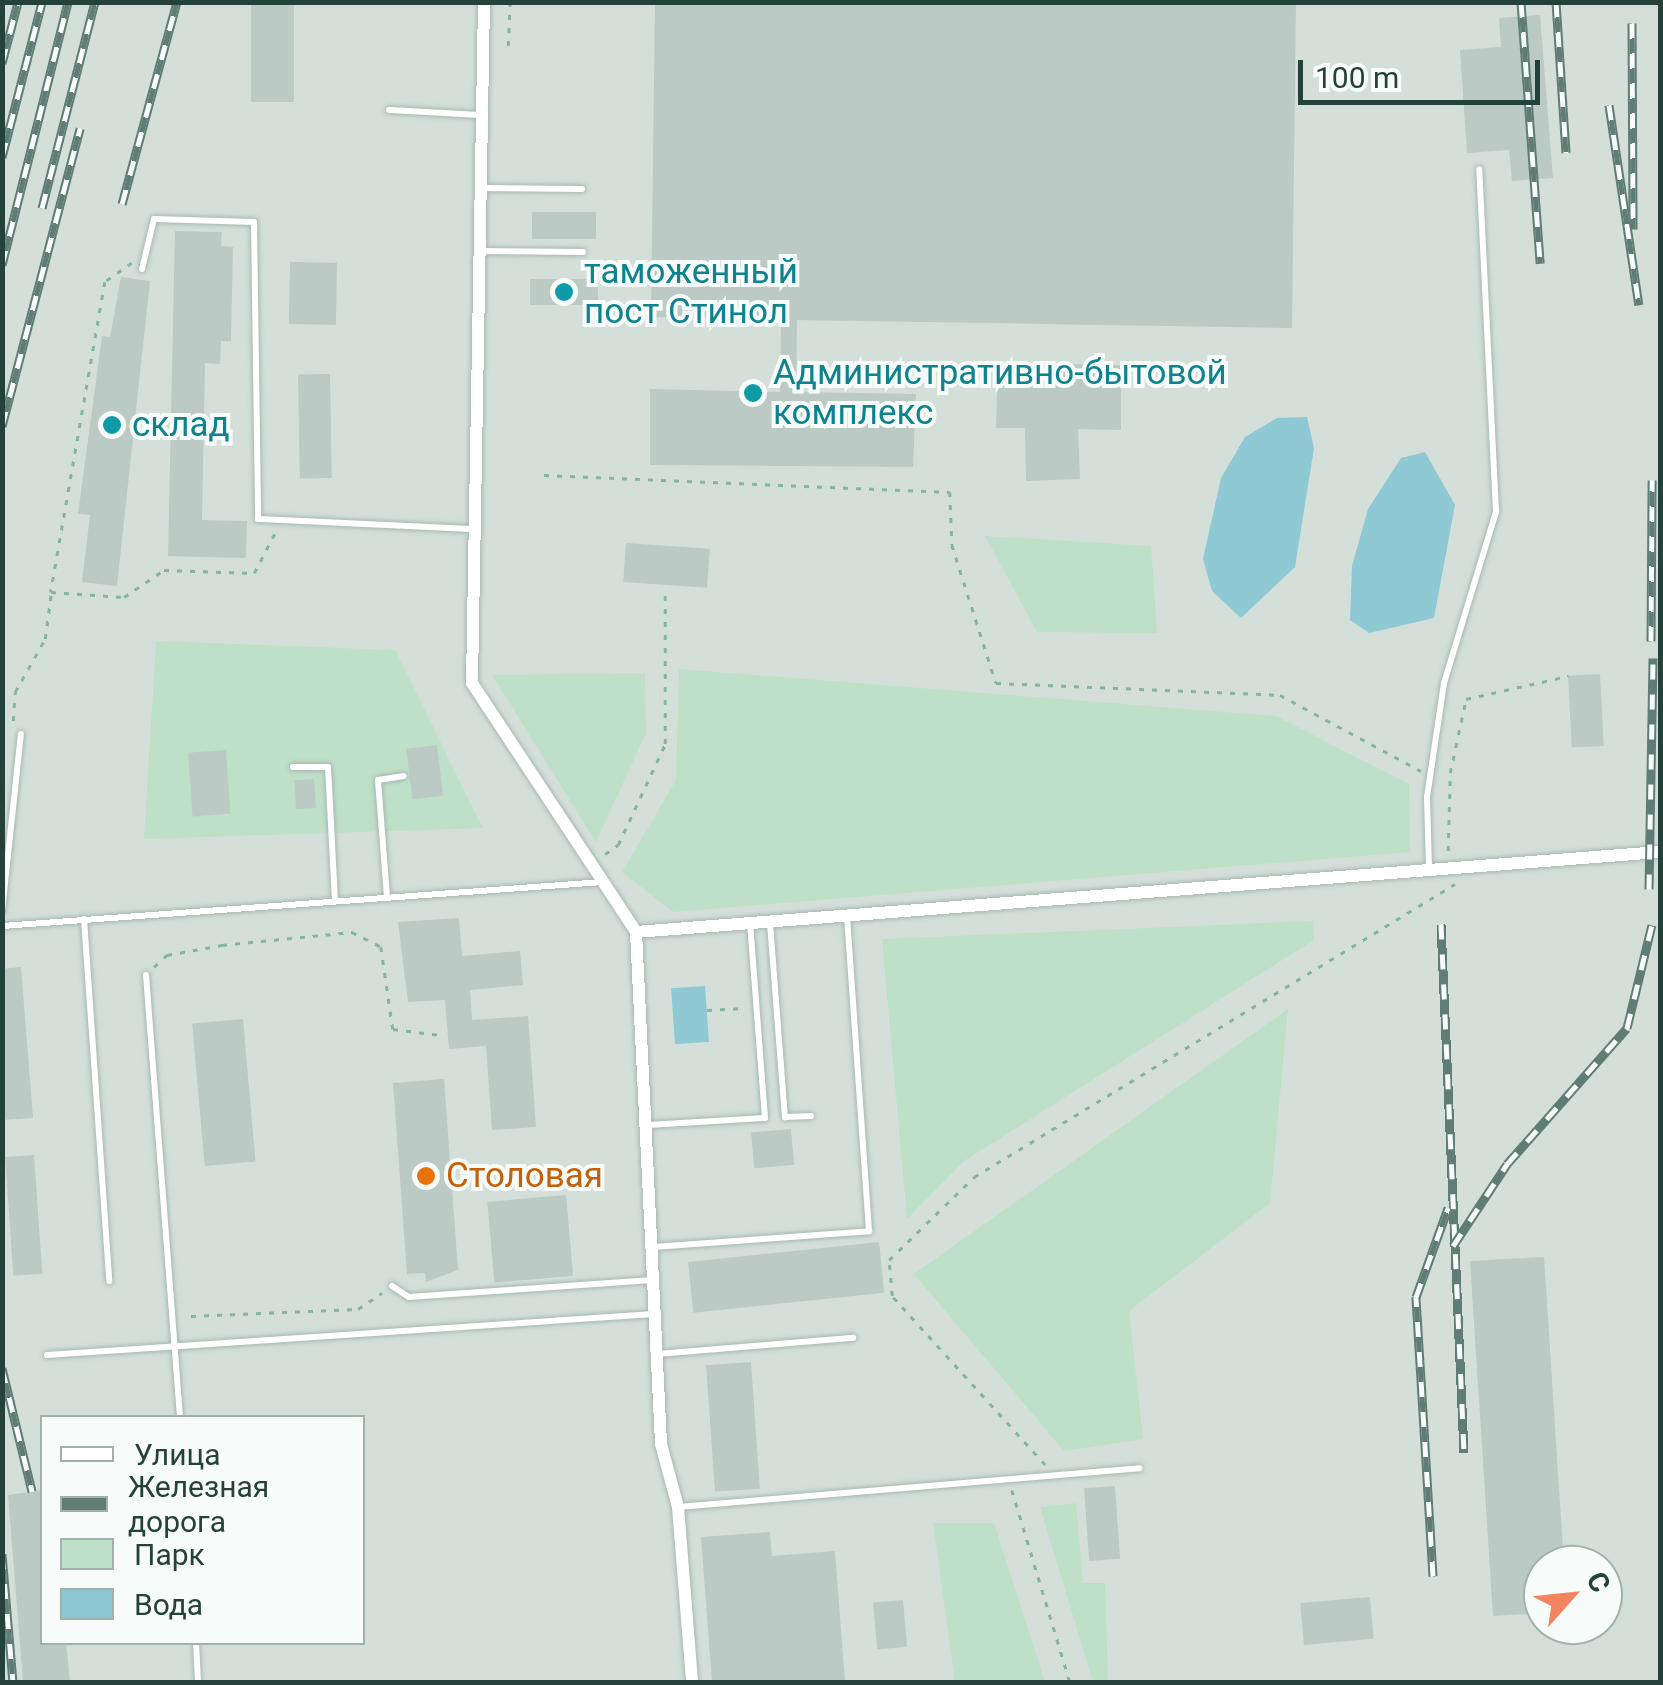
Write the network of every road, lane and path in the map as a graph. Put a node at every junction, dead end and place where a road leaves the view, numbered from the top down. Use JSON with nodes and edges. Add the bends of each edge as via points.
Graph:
{"nodes":[{"id":1,"x":484,"y":2,"type":"edge"},
{"id":2,"x":510,"y":2,"type":"edge"},
{"id":3,"x":508,"y":46,"type":"dead end"},
{"id":4,"x":389,"y":110,"type":"dead end"},
{"id":5,"x":482,"y":115,"type":"junction"},
{"id":6,"x":1478,"y":169,"type":"dead end"},
{"id":7,"x":481,"y":188,"type":"junction"},
{"id":8,"x":582,"y":189,"type":"dead end"},
{"id":9,"x":480,"y":251,"type":"junction"},
{"id":10,"x":583,"y":252,"type":"dead end"},
{"id":11,"x":146,"y":254,"type":"junction"},
{"id":12,"x":142,"y":268,"type":"dead end"},
{"id":13,"x":544,"y":475,"type":"dead end"},
{"id":14,"x":281,"y":520,"type":"junction"},
{"id":15,"x":475,"y":529,"type":"junction"},
{"id":16,"x":51,"y":592,"type":"junction"},
{"id":17,"x":665,"y":593,"type":"dead end"},
{"id":18,"x":1568,"y":676,"type":"dead end"},
{"id":19,"x":14,"y":720,"type":"dead end"},
{"id":20,"x":21,"y":734,"type":"dead end"},
{"id":21,"x":294,"y":767,"type":"dead end"},
{"id":22,"x":1450,"y":772,"type":"junction"},
{"id":23,"x":404,"y":776,"type":"dead end"},
{"id":24,"x":1430,"y":776,"type":"junction"},
{"id":25,"x":1660,"y":852,"type":"edge"},
{"id":26,"x":1467,"y":854,"type":"dead end"},
{"id":27,"x":592,"y":864,"type":"junction"},
{"id":28,"x":1429,"y":870,"type":"junction"},
{"id":29,"x":604,"y":882,"type":"junction"},
{"id":30,"x":1458,"y":884,"type":"dead end"},
{"id":31,"x":387,"y":897,"type":"junction"},
{"id":32,"x":335,"y":901,"type":"junction"},
{"id":33,"x":2,"y":911,"type":"edge"},
{"id":34,"x":846,"y":915,"type":"junction"},
{"id":35,"x":84,"y":919,"type":"junction"},
{"id":36,"x":770,"y":921,"type":"junction"},
{"id":37,"x":750,"y":923,"type":"junction"},
{"id":38,"x":2,"y":926,"type":"edge"},
{"id":39,"x":636,"y":932,"type":"junction"},
{"id":40,"x":146,"y":975,"type":"joint"},
{"id":41,"x":756,"y":1007,"type":"junction"},
{"id":42,"x":707,"y":1010,"type":"dead end"},
{"id":43,"x":440,"y":1036,"type":"dead end"},
{"id":44,"x":812,"y":1116,"type":"dead end"},
{"id":45,"x":646,"y":1125,"type":"junction"},
{"id":46,"x":652,"y":1247,"type":"junction"},
{"id":47,"x":653,"y":1280,"type":"junction"},
{"id":48,"x":108,"y":1281,"type":"dead end"},
{"id":49,"x":392,"y":1286,"type":"joint"},
{"id":50,"x":655,"y":1314,"type":"junction"},
{"id":51,"x":190,"y":1316,"type":"dead end"},
{"id":52,"x":852,"y":1338,"type":"dead end"},
{"id":53,"x":176,"y":1344,"type":"junction"},
{"id":54,"x":657,"y":1354,"type":"junction"},
{"id":55,"x":47,"y":1356,"type":"dead end"},
{"id":56,"x":180,"y":1415,"type":"edge"},
{"id":57,"x":1139,"y":1468,"type":"dead end"},
{"id":58,"x":1054,"y":1475,"type":"junction"},
{"id":59,"x":1009,"y":1479,"type":"junction"},
{"id":60,"x":678,"y":1507,"type":"junction"},
{"id":61,"x":196,"y":1645,"type":"edge"},
{"id":62,"x":198,"y":1682,"type":"edge"},
{"id":63,"x":692,"y":1682,"type":"edge"},
{"id":64,"x":1070,"y":1682,"type":"edge"}],
"edges":[{"from":1,"to":5,"type":"street"},
{"from":2,"to":3,"type":"path"},
{"from":4,"to":5,"type":"lane"},
{"from":5,"to":7,"type":"street"},
{"from":6,"to":24,"type":"lane","via":[[1496,512],[1444,683]]},
{"from":7,"to":8,"type":"lane"},
{"from":7,"to":9,"type":"street"},
{"from":9,"to":10,"type":"lane"},
{"from":9,"to":15,"type":"street"},
{"from":11,"to":12,"type":"lane"},
{"from":11,"to":14,"type":"lane","via":[[154,219],[254,222],[258,519]]},
{"from":11,"to":16,"type":"path","via":[[106,282]]},
{"from":13,"to":24,"type":"path","via":[[950,492],[952,544],[996,683],[1280,695]]},
{"from":14,"to":15,"type":"lane"},
{"from":14,"to":16,"type":"path","via":[[254,574],[164,570],[124,598]]},
{"from":15,"to":27,"type":"street","via":[[472,684]]},
{"from":16,"to":19,"type":"path","via":[[45,638],[14,692]]},
{"from":17,"to":27,"type":"path","via":[[665,744],[618,845]]},
{"from":18,"to":22,"type":"path","via":[[1466,699]]},
{"from":20,"to":33,"type":"lane"},
{"from":21,"to":32,"type":"lane","via":[[328,767]]},
{"from":22,"to":24,"type":"path"},
{"from":22,"to":26,"type":"path","via":[[1448,856]]},
{"from":23,"to":31,"type":"lane","via":[[378,780]]},
{"from":24,"to":28,"type":"lane"},
{"from":25,"to":28,"type":"street"},
{"from":27,"to":29,"type":"street"},
{"from":28,"to":34,"type":"street"},
{"from":29,"to":31,"type":"lane"},
{"from":29,"to":39,"type":"street"},
{"from":30,"to":58,"type":"path","via":[[1440,886],[974,1177],[889,1260],[892,1296]]},
{"from":31,"to":32,"type":"lane"},
{"from":32,"to":35,"type":"lane"},
{"from":34,"to":36,"type":"street"},
{"from":34,"to":46,"type":"lane","via":[[869,1231]]},
{"from":35,"to":38,"type":"lane"},
{"from":35,"to":48,"type":"lane"},
{"from":36,"to":37,"type":"street"},
{"from":36,"to":44,"type":"lane","via":[[785,1117]]},
{"from":37,"to":39,"type":"street"},
{"from":37,"to":41,"type":"lane"},
{"from":39,"to":45,"type":"street"},
{"from":40,"to":43,"type":"path","via":[[167,955],[306,931],[352,932],[381,947],[393,1028]]},
{"from":40,"to":53,"type":"lane"},
{"from":41,"to":42,"type":"path"},
{"from":41,"to":45,"type":"lane","via":[[765,1118]]},
{"from":45,"to":46,"type":"street"},
{"from":46,"to":47,"type":"street"},
{"from":47,"to":49,"type":"lane","via":[[409,1298]]},
{"from":47,"to":50,"type":"street"},
{"from":49,"to":51,"type":"path","via":[[358,1309]]},
{"from":50,"to":53,"type":"lane"},
{"from":50,"to":54,"type":"street"},
{"from":52,"to":54,"type":"lane"},
{"from":53,"to":55,"type":"lane"},
{"from":53,"to":56,"type":"lane"},
{"from":54,"to":60,"type":"street","via":[[661,1444]]},
{"from":57,"to":58,"type":"lane"},
{"from":58,"to":59,"type":"lane"},
{"from":59,"to":60,"type":"lane"},
{"from":59,"to":64,"type":"path"},
{"from":60,"to":63,"type":"street"},
{"from":61,"to":62,"type":"lane"}]}
